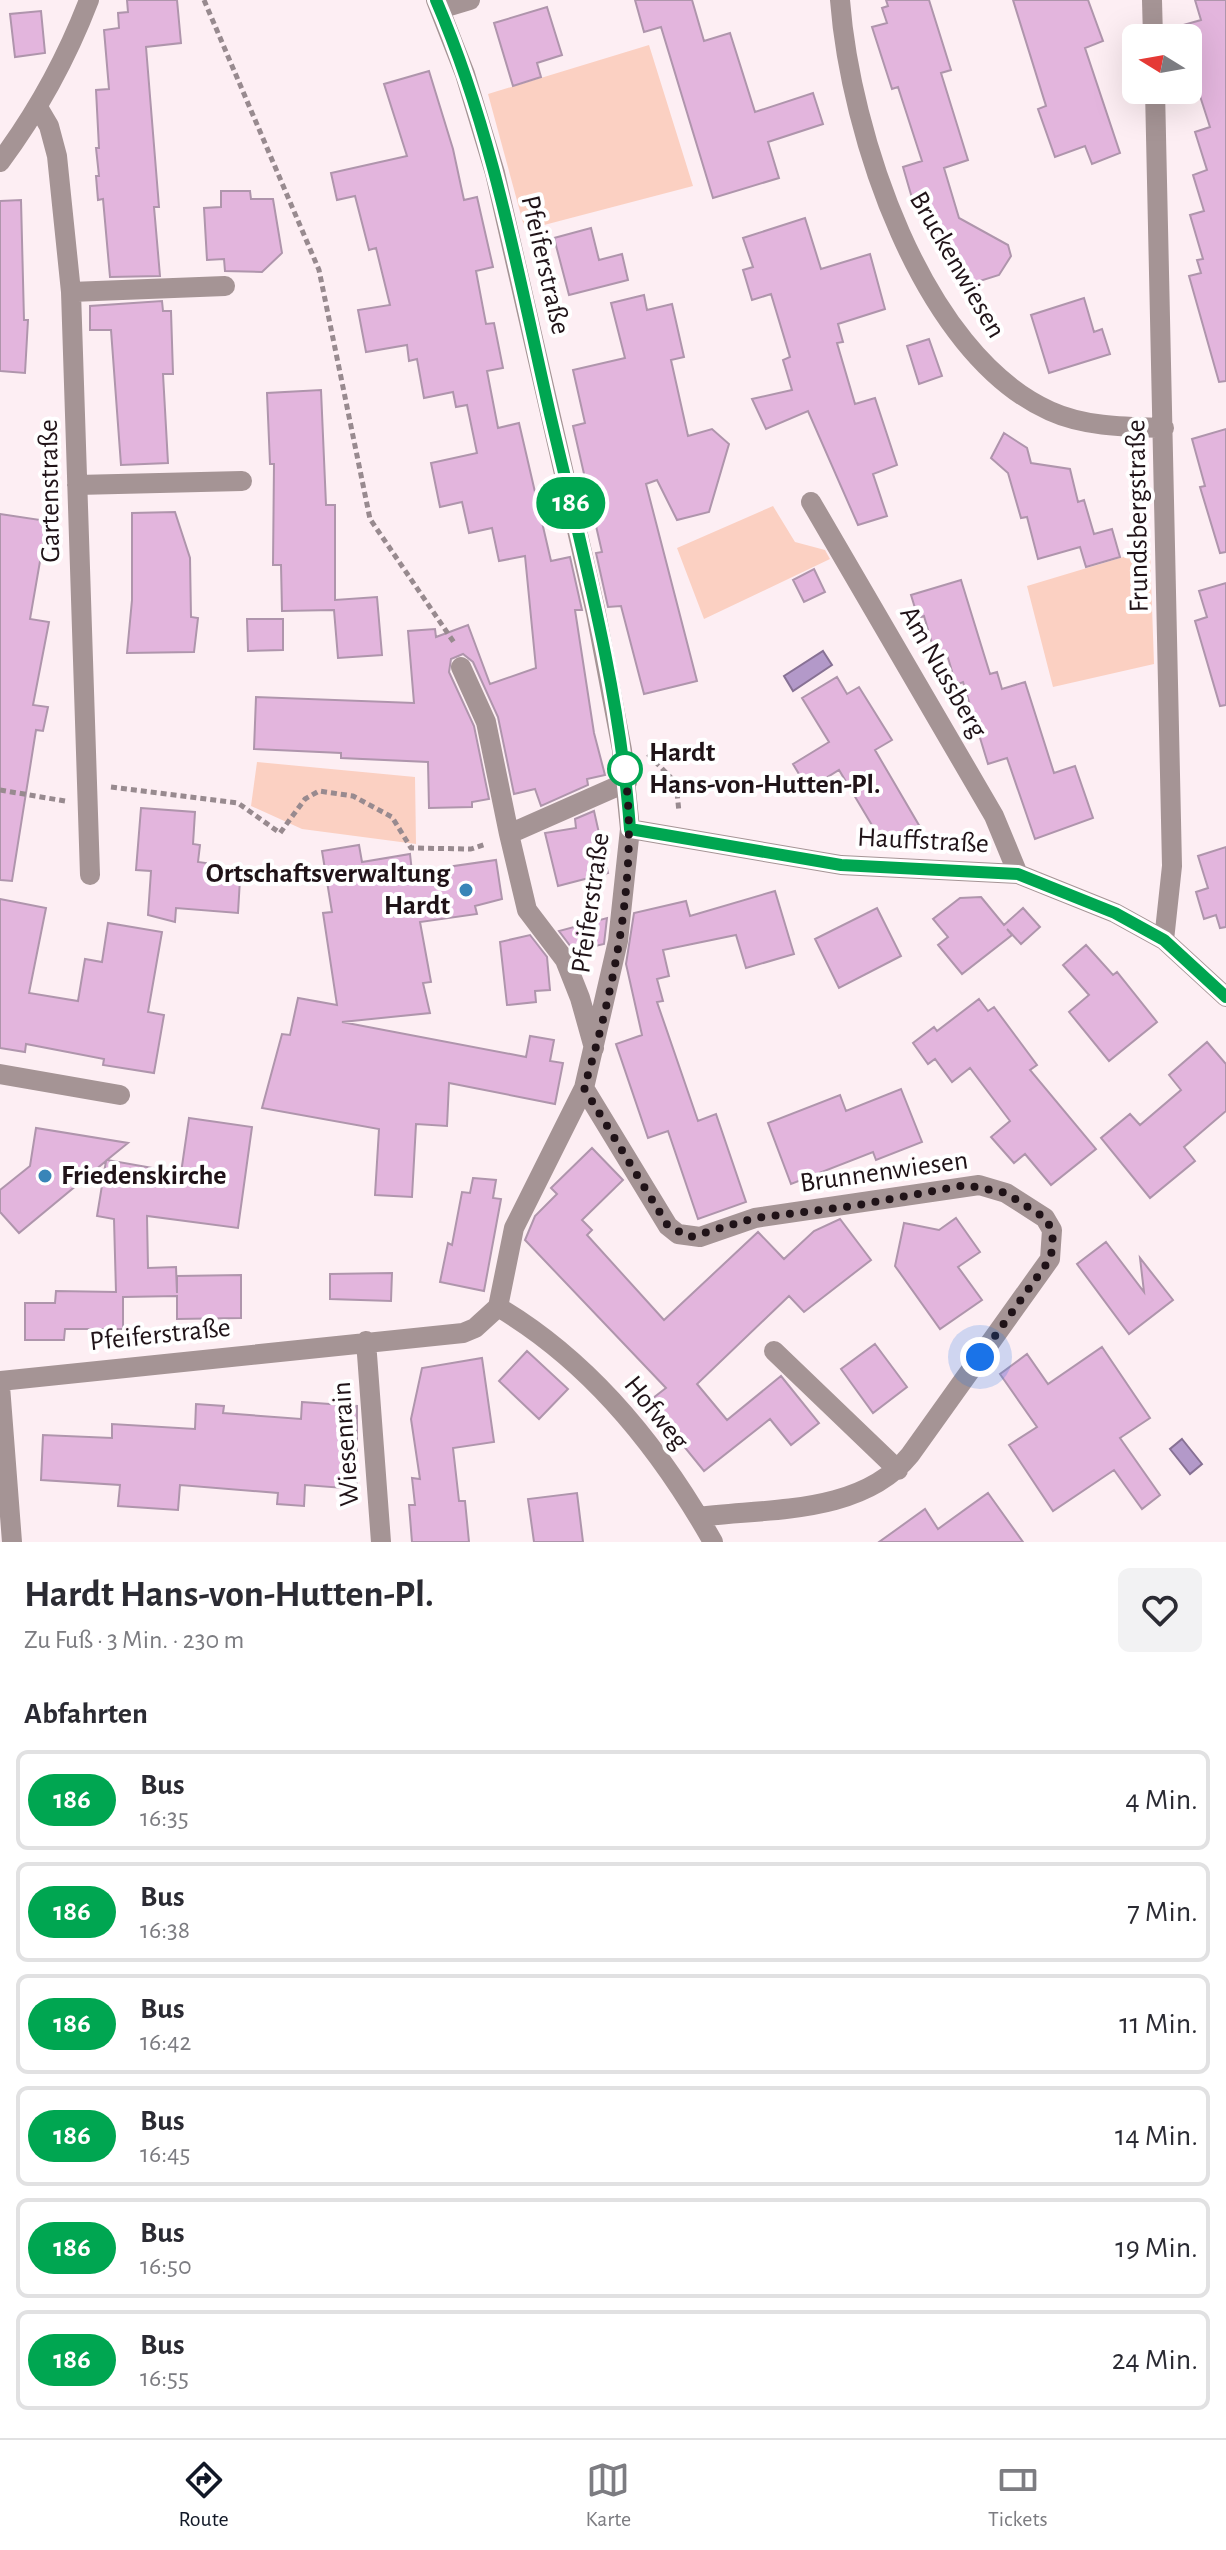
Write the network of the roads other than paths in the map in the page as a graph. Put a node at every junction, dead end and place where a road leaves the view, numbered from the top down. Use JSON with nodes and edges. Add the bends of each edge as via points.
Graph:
{"nodes":[{"id":1,"x":89,"y":0,"type":"edge"},
{"id":2,"x":470,"y":0,"type":"edge"},
{"id":3,"x":840,"y":0,"type":"edge"},
{"id":4,"x":1152,"y":0,"type":"edge"},
{"id":5,"x":438,"y":4,"type":"edge"},
{"id":6,"x":1153,"y":24,"type":"edge"},
{"id":7,"x":1155,"y":104,"type":"edge"},
{"id":8,"x":39,"y":109,"type":"junction"},
{"id":9,"x":0,"y":162,"type":"edge"},
{"id":10,"x":225,"y":286,"type":"dead end"},
{"id":11,"x":71,"y":292,"type":"junction"},
{"id":12,"x":1164,"y":428,"type":"junction"},
{"id":13,"x":242,"y":481,"type":"dead end"},
{"id":14,"x":77,"y":485,"type":"junction"},
{"id":15,"x":811,"y":502,"type":"dead end"},
{"id":16,"x":461,"y":667,"type":"road end"},
{"id":17,"x":627,"y":782,"type":"junction"},
{"id":18,"x":630,"y":829,"type":"junction"},
{"id":19,"x":509,"y":834,"type":"junction"},
{"id":20,"x":1018,"y":874,"type":"junction"},
{"id":21,"x":90,"y":875,"type":"dead end"},
{"id":22,"x":1164,"y":940,"type":"junction"},
{"id":23,"x":1226,"y":997,"type":"edge"},
{"id":24,"x":595,"y":1052,"type":"junction"},
{"id":25,"x":0,"y":1074,"type":"edge"},
{"id":26,"x":584,"y":1088,"type":"junction"},
{"id":27,"x":120,"y":1095,"type":"dead end"},
{"id":28,"x":498,"y":1307,"type":"junction"},
{"id":29,"x":366,"y":1341,"type":"junction"},
{"id":30,"x":774,"y":1351,"type":"dead end"},
{"id":31,"x":0,"y":1383,"type":"edge"},
{"id":32,"x":898,"y":1470,"type":"junction"},
{"id":33,"x":699,"y":1517,"type":"junction"},
{"id":34,"x":12,"y":1542,"type":"edge"},
{"id":35,"x":381,"y":1542,"type":"edge"},
{"id":36,"x":713,"y":1542,"type":"edge"}],
"edges":[{"from":1,"to":8,"type":"street"},
{"from":2,"to":5,"type":"street"},
{"from":3,"to":12,"type":"street","name":"Bruckenwiesen","via":[[843,47],[860,120],[888,203],[966,347],[990,373],[1053,412],[1112,426]]},
{"from":4,"to":6,"type":"street"},
{"from":5,"to":17,"type":"street","name":"Pfeiferstraße","via":[[495,173],[596,613]]},
{"from":7,"to":12,"type":"street","name":"Frundsbergstraße"},
{"from":8,"to":9,"type":"street"},
{"from":8,"to":11,"type":"street","name":"Gartenstraße","via":[[57,156]]},
{"from":10,"to":11,"type":"street"},
{"from":11,"to":14,"type":"street","name":"Gartenstraße"},
{"from":12,"to":22,"type":"street","name":"Frundsbergstraße","via":[[1172,866]]},
{"from":13,"to":14,"type":"street"},
{"from":14,"to":21,"type":"street","name":"Gartenstraße"},
{"from":15,"to":20,"type":"street","name":"Am Nussberg","via":[[994,816]]},
{"from":16,"to":19,"type":"street","via":[[486,722]]},
{"from":17,"to":18,"type":"street","name":"Pfeiferstraße"},
{"from":17,"to":19,"type":"street"},
{"from":18,"to":20,"type":"street","name":"Hauffstraße","via":[[841,865]]},
{"from":18,"to":24,"type":"street","name":"Pfeiferstraße","via":[[618,941]]},
{"from":19,"to":24,"type":"street","via":[[527,910],[565,960]]},
{"from":20,"to":22,"type":"street","name":"Hauffstraße","via":[[1115,913]]},
{"from":22,"to":23,"type":"street","name":"Hauffstraße"},
{"from":24,"to":26,"type":"street","name":"Pfeiferstraße"},
{"from":25,"to":27,"type":"street"},
{"from":26,"to":28,"type":"street","name":"Pfeiferstraße","via":[[514,1228]]},
{"from":26,"to":32,"type":"street","name":"Brunnenwiesen","via":[[668,1226],[690,1237],[745,1220],[966,1185],[1006,1193],[1045,1218],[1052,1230],[1050,1259]]},
{"from":28,"to":29,"type":"street","name":"Pfeiferstraße","via":[[463,1333]]},
{"from":28,"to":33,"type":"street","name":"Hofweg","via":[[536,1330],[623,1409]]},
{"from":29,"to":31,"type":"street","name":"Pfeiferstraße"},
{"from":29,"to":35,"type":"street","name":"Wiesenrain"},
{"from":30,"to":32,"type":"street"},
{"from":31,"to":34,"type":"street"},
{"from":32,"to":33,"type":"street","name":"Brunnenwiesen","via":[[861,1493],[831,1501]]},
{"from":33,"to":36,"type":"street","name":"Hofweg"}]}
